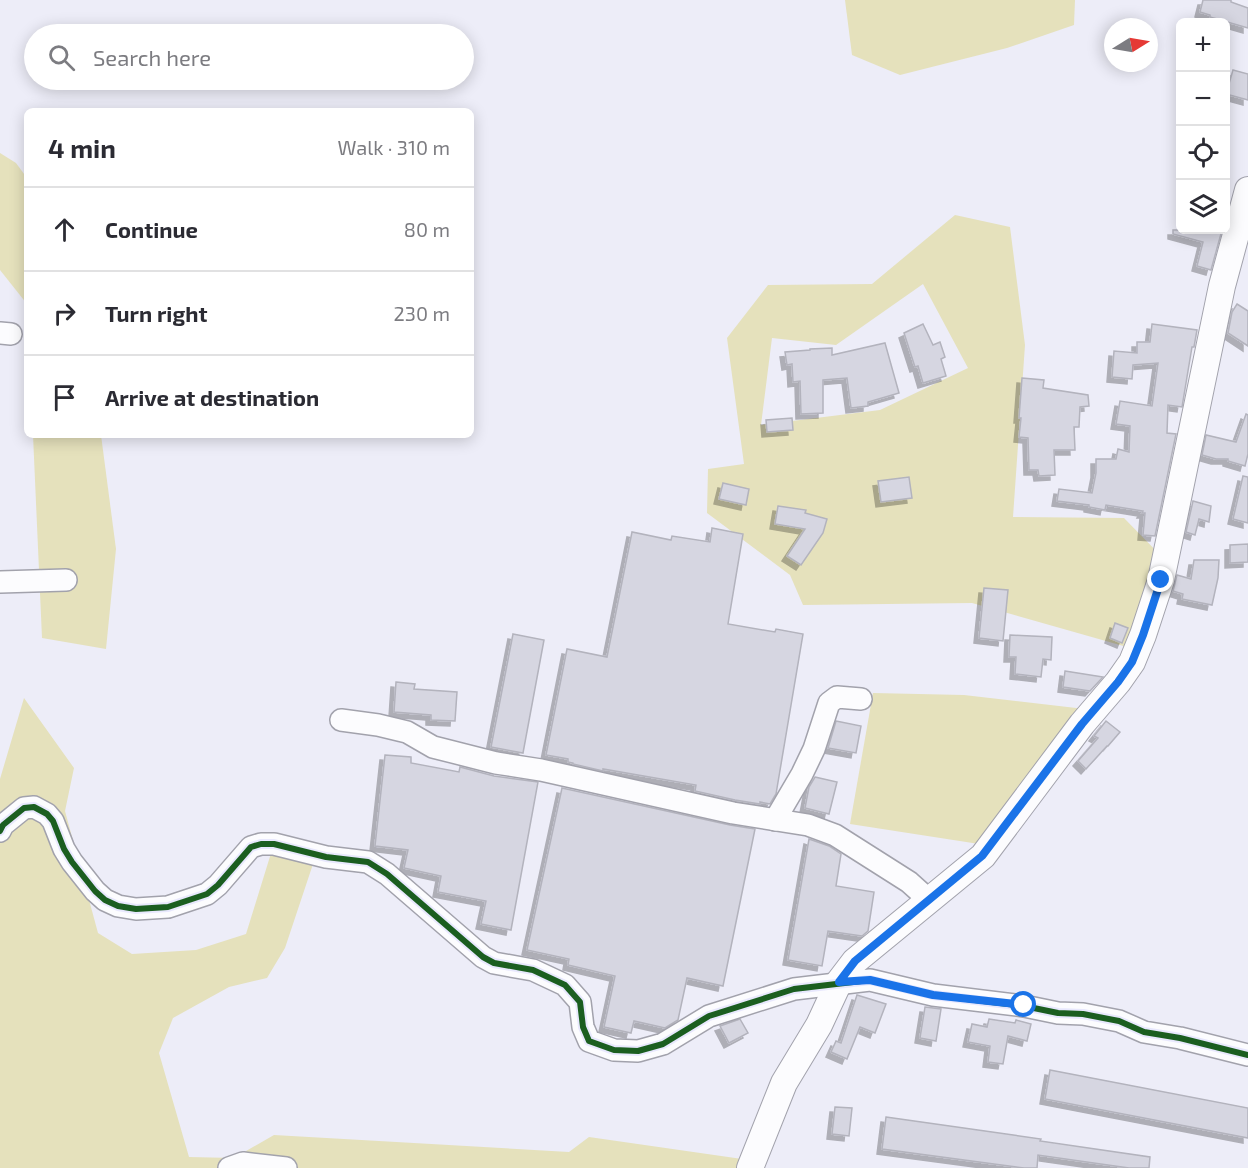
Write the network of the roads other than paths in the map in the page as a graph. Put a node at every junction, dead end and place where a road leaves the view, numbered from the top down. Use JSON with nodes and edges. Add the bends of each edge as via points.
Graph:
{"nodes":[{"id":1,"x":1248,"y":190,"type":"edge"},
{"id":2,"x":66,"y":580,"type":"dead end"},
{"id":3,"x":0,"y":582,"type":"edge"},
{"id":4,"x":861,"y":699,"type":"dead end"},
{"id":5,"x":341,"y":720,"type":"dead end"},
{"id":6,"x":774,"y":820,"type":"junction"},
{"id":7,"x":0,"y":831,"type":"edge"},
{"id":8,"x":929,"y":900,"type":"junction"},
{"id":9,"x":839,"y":982,"type":"junction"},
{"id":10,"x":1248,"y":1055,"type":"edge"},
{"id":11,"x":229,"y":1168,"type":"edge"},
{"id":12,"x":286,"y":1168,"type":"edge"},
{"id":13,"x":750,"y":1168,"type":"edge"}],
"edges":[{"from":1,"to":8,"type":"main road","via":[[1222,286],[1161,580],[1132,662],[982,856]]},
{"from":2,"to":3,"type":"street"},
{"from":4,"to":6,"type":"street","via":[[837,697],[829,703],[810,757]]},
{"from":5,"to":6,"type":"street","via":[[407,732],[433,747],[496,763]]},
{"from":6,"to":8,"type":"street","via":[[808,825],[835,835],[909,882]]},
{"from":7,"to":9,"type":"street","via":[[24,808],[34,807],[47,814],[72,862],[95,891],[118,906],[136,909],[168,906],[207,894],[251,847],[261,844],[368,862],[483,957],[494,963],[533,970],[565,985],[580,1002],[589,1041],[614,1050],[638,1051],[663,1044],[709,1016],[794,989]]},
{"from":8,"to":9,"type":"main road","via":[[855,961]]},
{"from":9,"to":10,"type":"street","via":[[870,980],[933,995],[1083,1014]]},
{"from":9,"to":13,"type":"main road","via":[[784,1083]]},
{"from":11,"to":12,"type":"street","via":[[243,1163]]}]}
